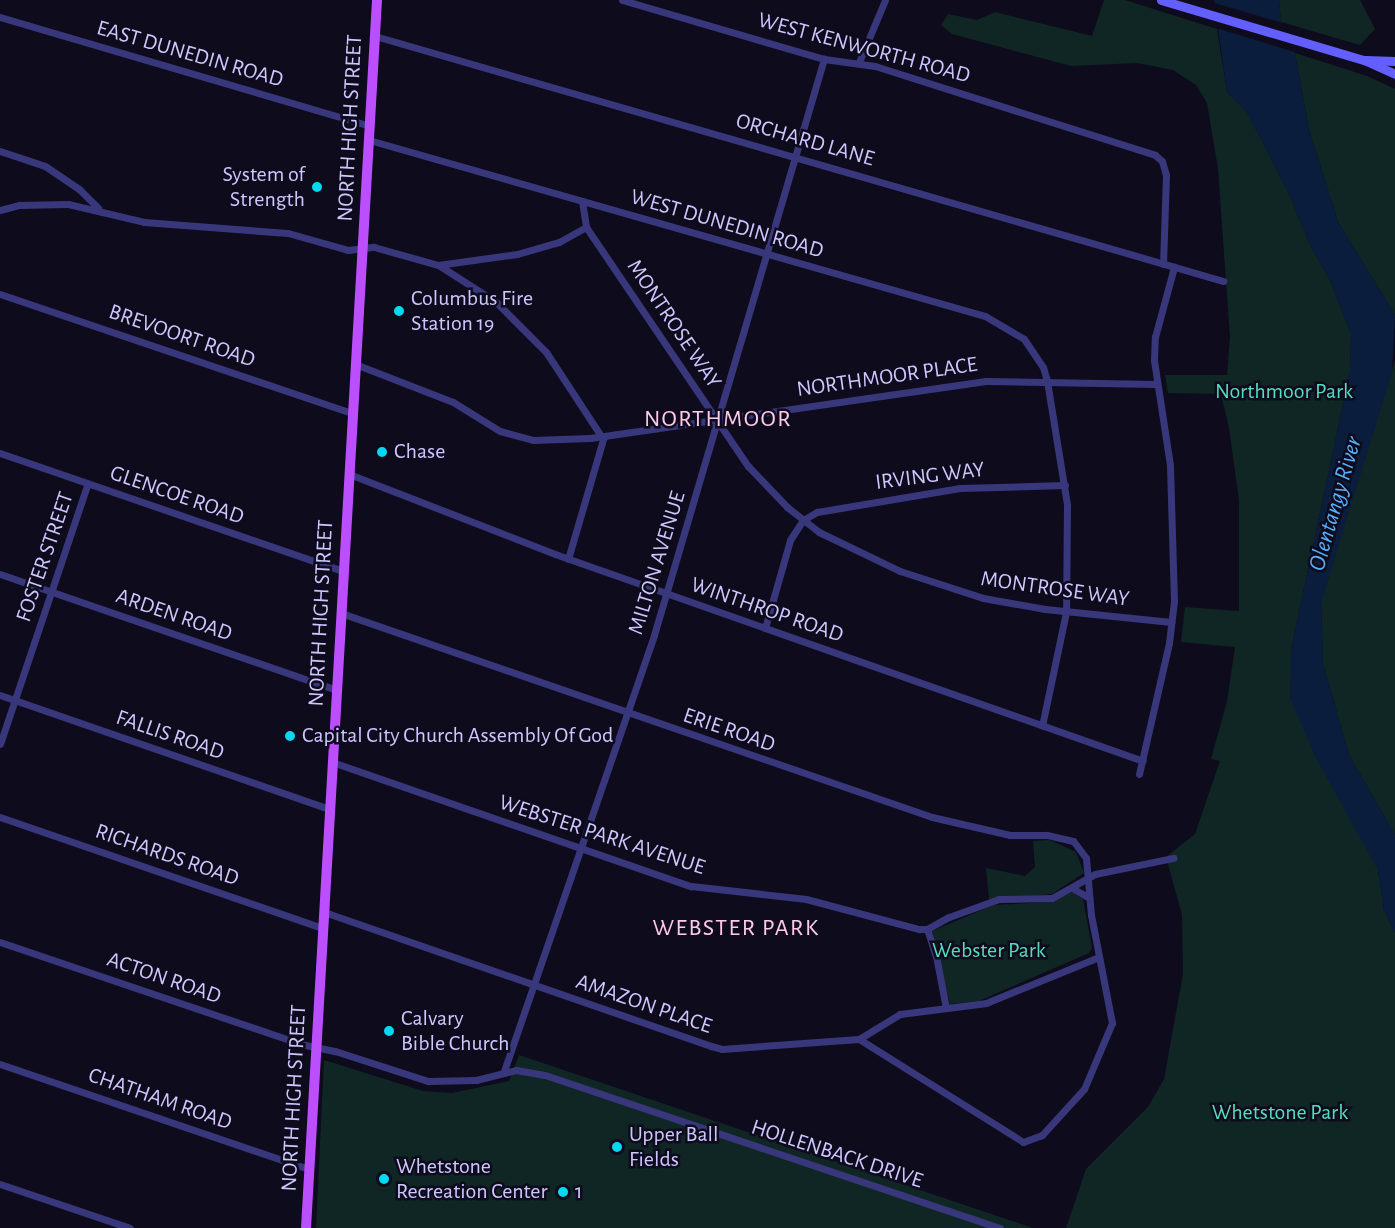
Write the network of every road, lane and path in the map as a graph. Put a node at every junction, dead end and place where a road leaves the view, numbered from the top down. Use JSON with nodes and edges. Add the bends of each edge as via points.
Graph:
{"nodes":[{"id":1,"x":377,"y":0,"type":"edge"},
{"id":2,"x":622,"y":0,"type":"edge"},
{"id":3,"x":885,"y":0,"type":"edge"},
{"id":4,"x":1161,"y":0,"type":"edge"},
{"id":5,"x":0,"y":17,"type":"edge"},
{"id":6,"x":375,"y":36,"type":"junction"},
{"id":7,"x":824,"y":59,"type":"junction"},
{"id":8,"x":1364,"y":60,"type":"junction"},
{"id":9,"x":1395,"y":61,"type":"edge"},
{"id":10,"x":859,"y":62,"type":"junction"},
{"id":11,"x":1395,"y":74,"type":"edge"},
{"id":12,"x":370,"y":126,"type":"junction"},
{"id":13,"x":369,"y":140,"type":"junction"},
{"id":14,"x":0,"y":151,"type":"edge"},
{"id":15,"x":795,"y":156,"type":"junction"},
{"id":16,"x":582,"y":201,"type":"junction"},
{"id":17,"x":98,"y":208,"type":"junction"},
{"id":18,"x":0,"y":210,"type":"edge"},
{"id":19,"x":586,"y":227,"type":"junction"},
{"id":20,"x":363,"y":248,"type":"junction"},
{"id":21,"x":766,"y":254,"type":"junction"},
{"id":22,"x":1163,"y":264,"type":"junction"},
{"id":23,"x":438,"y":265,"type":"junction"},
{"id":24,"x":1174,"y":267,"type":"junction"},
{"id":25,"x":1223,"y":281,"type":"dead end"},
{"id":26,"x":0,"y":294,"type":"edge"},
{"id":27,"x":355,"y":364,"type":"junction"},
{"id":28,"x":1047,"y":381,"type":"junction"},
{"id":29,"x":1155,"y":384,"type":"junction"},
{"id":30,"x":352,"y":413,"type":"junction"},
{"id":31,"x":718,"y":420,"type":"junction"},
{"id":32,"x":602,"y":436,"type":"junction"},
{"id":33,"x":0,"y":453,"type":"edge"},
{"id":34,"x":349,"y":474,"type":"junction"},
{"id":35,"x":88,"y":483,"type":"junction"},
{"id":36,"x":1065,"y":485,"type":"junction"},
{"id":37,"x":803,"y":520,"type":"junction"},
{"id":38,"x":568,"y":558,"type":"junction"},
{"id":39,"x":343,"y":571,"type":"junction"},
{"id":40,"x":0,"y":574,"type":"edge"},
{"id":41,"x":53,"y":592,"type":"junction"},
{"id":42,"x":667,"y":594,"type":"junction"},
{"id":43,"x":1066,"y":612,"type":"junction"},
{"id":44,"x":341,"y":614,"type":"junction"},
{"id":45,"x":1171,"y":622,"type":"junction"},
{"id":46,"x":765,"y":628,"type":"junction"},
{"id":47,"x":336,"y":690,"type":"junction"},
{"id":48,"x":0,"y":695,"type":"edge"},
{"id":49,"x":15,"y":700,"type":"junction"},
{"id":50,"x":628,"y":714,"type":"junction"},
{"id":51,"x":1042,"y":726,"type":"junction"},
{"id":52,"x":0,"y":744,"type":"edge"},
{"id":53,"x":1143,"y":761,"type":"junction"},
{"id":54,"x":332,"y":762,"type":"junction"},
{"id":55,"x":1139,"y":774,"type":"dead end"},
{"id":56,"x":330,"y":809,"type":"junction"},
{"id":57,"x":0,"y":817,"type":"edge"},
{"id":58,"x":581,"y":849,"type":"junction"},
{"id":59,"x":1173,"y":858,"type":"dead end"},
{"id":60,"x":1087,"y":877,"type":"junction"},
{"id":61,"x":1072,"y":888,"type":"junction"},
{"id":62,"x":1089,"y":898,"type":"junction"},
{"id":63,"x":324,"y":912,"type":"junction"},
{"id":64,"x":323,"y":928,"type":"junction"},
{"id":65,"x":927,"y":929,"type":"junction"},
{"id":66,"x":0,"y":942,"type":"edge"},
{"id":67,"x":1099,"y":957,"type":"junction"},
{"id":68,"x":533,"y":985,"type":"junction"},
{"id":69,"x":946,"y":1008,"type":"junction"},
{"id":70,"x":859,"y":1039,"type":"junction"},
{"id":71,"x":316,"y":1048,"type":"junction"},
{"id":72,"x":0,"y":1064,"type":"edge"},
{"id":73,"x":504,"y":1071,"type":"junction"},
{"id":74,"x":309,"y":1168,"type":"junction"},
{"id":75,"x":0,"y":1184,"type":"edge"},
{"id":76,"x":130,"y":1228,"type":"edge"},
{"id":77,"x":306,"y":1228,"type":"edge"},
{"id":78,"x":1000,"y":1228,"type":"edge"}],
"edges":[{"from":1,"to":6,"type":"main road","name":"NORTH HIGH STREET"},
{"from":2,"to":7,"type":"street","name":"WEST KENWORTH ROAD"},
{"from":3,"to":10,"type":"street"},
{"from":4,"to":8,"type":"main road"},
{"from":5,"to":12,"type":"street","name":"EAST DUNEDIN ROAD"},
{"from":6,"to":12,"type":"main road","name":"NORTH HIGH STREET"},
{"from":6,"to":15,"type":"street","name":"ORCHARD LANE"},
{"from":7,"to":10,"type":"street","name":"WEST KENWORTH ROAD"},
{"from":7,"to":15,"type":"street","name":"MILTON AVENUE"},
{"from":8,"to":9,"type":"main road"},
{"from":8,"to":11,"type":"main road"},
{"from":10,"to":22,"type":"street","name":"WEST KENWORTH ROAD","via":[[1146,152],[1162,161],[1166,176]]},
{"from":12,"to":13,"type":"main road","name":"NORTH HIGH STREET"},
{"from":13,"to":16,"type":"street","name":"WEST DUNEDIN ROAD"},
{"from":13,"to":20,"type":"main road","name":"NORTH HIGH STREET"},
{"from":14,"to":17,"type":"street","via":[[45,166],[79,189]]},
{"from":15,"to":21,"type":"street","name":"MILTON AVENUE"},
{"from":15,"to":22,"type":"street","name":"ORCHARD LANE"},
{"from":16,"to":19,"type":"street","name":"MONTROSE WAY"},
{"from":16,"to":21,"type":"street","name":"WEST DUNEDIN ROAD"},
{"from":17,"to":18,"type":"street","via":[[63,204],[18,205]]},
{"from":17,"to":20,"type":"street","via":[[144,222],[262,229],[348,250]]},
{"from":19,"to":23,"type":"street","via":[[559,242],[517,254]]},
{"from":19,"to":31,"type":"street","name":"MONTROSE WAY"},
{"from":20,"to":23,"type":"street","via":[[374,247]]},
{"from":20,"to":27,"type":"main road","name":"NORTH HIGH STREET"},
{"from":21,"to":28,"type":"street","name":"WEST DUNEDIN ROAD","via":[[985,316],[1024,339],[1043,367]]},
{"from":21,"to":31,"type":"street","name":"MILTON AVENUE"},
{"from":22,"to":24,"type":"street","name":"ORCHARD LANE"},
{"from":23,"to":32,"type":"street","via":[[496,302],[533,338]]},
{"from":24,"to":25,"type":"street","name":"ORCHARD LANE"},
{"from":24,"to":29,"type":"street","via":[[1155,337]]},
{"from":26,"to":30,"type":"street","name":"BREVOORT ROAD"},
{"from":27,"to":30,"type":"main road","name":"NORTH HIGH STREET"},
{"from":27,"to":32,"type":"street","name":"NORTHMOOR PLACE","via":[[441,397],[519,437],[554,440]]},
{"from":28,"to":29,"type":"street","name":"NORTHMOOR PLACE"},
{"from":28,"to":31,"type":"street","name":"NORTHMOOR PLACE","via":[[932,386]]},
{"from":28,"to":36,"type":"street","name":"WEST DUNEDIN ROAD"},
{"from":29,"to":45,"type":"street","via":[[1170,465]]},
{"from":30,"to":34,"type":"main road","name":"NORTH HIGH STREET"},
{"from":31,"to":32,"type":"street","name":"NORTHMOOR PLACE"},
{"from":31,"to":37,"type":"street","name":"MONTROSE WAY","via":[[763,484]]},
{"from":31,"to":42,"type":"street","name":"MILTON AVENUE"},
{"from":32,"to":38,"type":"street"},
{"from":33,"to":35,"type":"street","name":"GLENCOE ROAD"},
{"from":34,"to":38,"type":"street","name":"WINTHROP ROAD"},
{"from":34,"to":39,"type":"main road","name":"NORTH HIGH STREET"},
{"from":35,"to":39,"type":"street","name":"GLENCOE ROAD"},
{"from":35,"to":41,"type":"street","name":"FOSTER STREET"},
{"from":36,"to":37,"type":"street","name":"IRVING WAY","via":[[998,485],[925,492],[833,508]]},
{"from":36,"to":43,"type":"street","name":"WEST DUNEDIN ROAD"},
{"from":37,"to":43,"type":"street","name":"MONTROSE WAY","via":[[865,557],[936,585],[983,598]]},
{"from":37,"to":46,"type":"street","via":[[790,540]]},
{"from":38,"to":42,"type":"street","name":"WINTHROP ROAD"},
{"from":39,"to":44,"type":"main road","name":"NORTH HIGH STREET"},
{"from":40,"to":41,"type":"street","name":"ARDEN ROAD"},
{"from":41,"to":47,"type":"street","name":"ARDEN ROAD"},
{"from":41,"to":49,"type":"street","name":"FOSTER STREET"},
{"from":42,"to":46,"type":"street","name":"WINTHROP ROAD"},
{"from":42,"to":50,"type":"street","name":"MILTON AVENUE"},
{"from":43,"to":45,"type":"street","name":"MONTROSE WAY"},
{"from":43,"to":51,"type":"street","name":"WEST DUNEDIN ROAD"},
{"from":44,"to":47,"type":"main road","name":"NORTH HIGH STREET"},
{"from":44,"to":50,"type":"street","name":"ERIE ROAD"},
{"from":45,"to":53,"type":"street"},
{"from":46,"to":51,"type":"street","name":"WINTHROP ROAD"},
{"from":47,"to":54,"type":"main road","name":"NORTH HIGH STREET"},
{"from":48,"to":49,"type":"street","name":"FALLIS ROAD"},
{"from":49,"to":52,"type":"street","name":"FOSTER STREET"},
{"from":49,"to":56,"type":"street","name":"FALLIS ROAD"},
{"from":50,"to":58,"type":"street","name":"MILTON AVENUE"},
{"from":50,"to":60,"type":"street","name":"ERIE ROAD","via":[[932,817],[1010,835],[1064,837],[1080,847]]},
{"from":51,"to":53,"type":"street","name":"WINTHROP ROAD"},
{"from":53,"to":55,"type":"street"},
{"from":54,"to":56,"type":"main road","name":"NORTH HIGH STREET"},
{"from":54,"to":58,"type":"street","name":"WEBSTER PARK AVENUE"},
{"from":56,"to":63,"type":"main road","name":"NORTH HIGH STREET"},
{"from":57,"to":64,"type":"street","name":"RICHARDS ROAD"},
{"from":58,"to":65,"type":"street","name":"WEBSTER PARK AVENUE","via":[[691,886],[806,899]]},
{"from":58,"to":68,"type":"street","name":"MILTON AVENUE"},
{"from":59,"to":60,"type":"street"},
{"from":60,"to":61,"type":"street"},
{"from":60,"to":62,"type":"street","name":"ERIE ROAD"},
{"from":61,"to":62,"type":"street"},
{"from":61,"to":65,"type":"street","via":[[1052,898],[999,899]]},
{"from":62,"to":67,"type":"street","name":"ERIE ROAD"},
{"from":63,"to":64,"type":"main road","name":"NORTH HIGH STREET"},
{"from":63,"to":68,"type":"street","name":"AMAZON PLACE"},
{"from":64,"to":71,"type":"main road","name":"NORTH HIGH STREET"},
{"from":65,"to":69,"type":"street"},
{"from":66,"to":71,"type":"street","name":"ACTON ROAD"},
{"from":67,"to":69,"type":"street","via":[[986,1003]]},
{"from":67,"to":70,"type":"street","name":"ERIE ROAD","via":[[1112,1013],[1110,1032],[1084,1089],[1034,1140],[1013,1139]]},
{"from":68,"to":70,"type":"street","name":"AMAZON PLACE","via":[[722,1049]]},
{"from":68,"to":73,"type":"street","name":"MILTON AVENUE"},
{"from":69,"to":70,"type":"street","via":[[900,1014]]},
{"from":71,"to":73,"type":"street","name":"HOLLENBACK DRIVE","via":[[439,1083],[476,1080]]},
{"from":71,"to":74,"type":"main road","name":"NORTH HIGH STREET"},
{"from":72,"to":74,"type":"street","name":"CHATHAM ROAD"},
{"from":73,"to":78,"type":"street","name":"HOLLENBACK DRIVE","via":[[545,1075]]},
{"from":74,"to":77,"type":"main road","name":"NORTH HIGH STREET"},
{"from":75,"to":76,"type":"street"}]}
